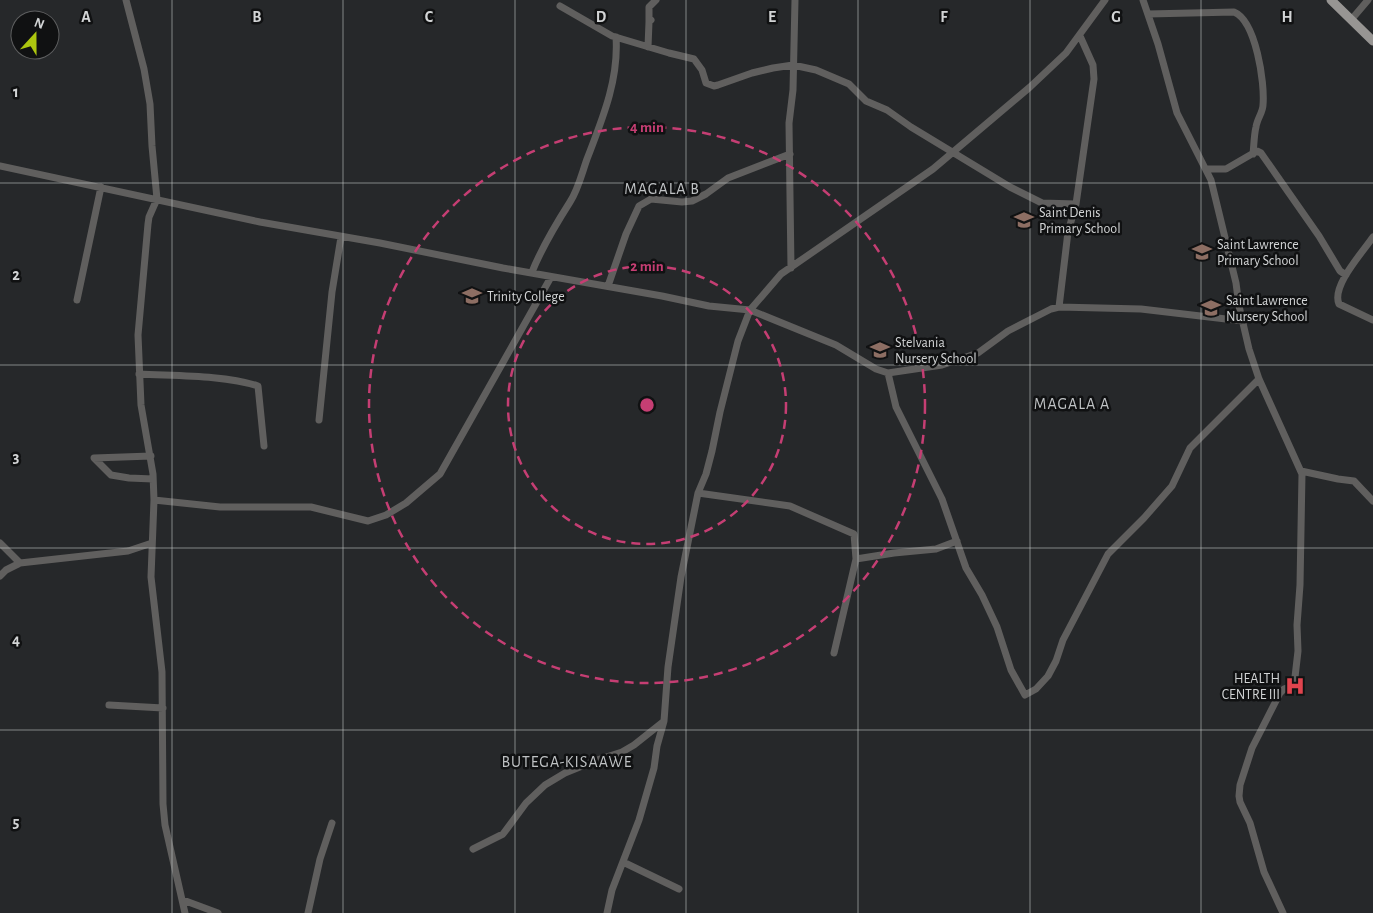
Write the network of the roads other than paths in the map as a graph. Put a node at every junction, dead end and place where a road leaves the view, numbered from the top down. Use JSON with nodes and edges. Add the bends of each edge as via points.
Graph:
{"nodes":[{"id":1,"x":126,"y":0,"type":"edge"},
{"id":2,"x":656,"y":0,"type":"edge"},
{"id":3,"x":795,"y":0,"type":"edge"},
{"id":4,"x":1105,"y":0,"type":"edge"},
{"id":5,"x":1143,"y":0,"type":"edge"},
{"id":6,"x":1331,"y":0,"type":"edge"},
{"id":7,"x":1368,"y":0,"type":"edge"},
{"id":8,"x":560,"y":6,"type":"dead end"},
{"id":9,"x":1148,"y":14,"type":"junction"},
{"id":10,"x":1351,"y":20,"type":"junction"},
{"id":11,"x":1080,"y":36,"type":"junction"},
{"id":12,"x":616,"y":37,"type":"junction"},
{"id":13,"x":1373,"y":41,"type":"edge"},
{"id":14,"x":648,"y":47,"type":"junction"},
{"id":15,"x":793,"y":65,"type":"junction"},
{"id":16,"x":954,"y":153,"type":"junction"},
{"id":17,"x":790,"y":154,"type":"junction"},
{"id":18,"x":1253,"y":154,"type":"junction"},
{"id":19,"x":0,"y":166,"type":"edge"},
{"id":20,"x":1206,"y":169,"type":"junction"},
{"id":21,"x":101,"y":187,"type":"junction"},
{"id":22,"x":157,"y":199,"type":"junction"},
{"id":23,"x":1076,"y":204,"type":"junction"},
{"id":24,"x":341,"y":237,"type":"junction"},
{"id":25,"x":1373,"y":237,"type":"edge"},
{"id":26,"x":791,"y":268,"type":"junction"},
{"id":27,"x":532,"y":272,"type":"junction"},
{"id":28,"x":1346,"y":275,"type":"junction"},
{"id":29,"x":551,"y":277,"type":"junction"},
{"id":30,"x":608,"y":286,"type":"junction"},
{"id":31,"x":77,"y":300,"type":"dead end"},
{"id":32,"x":1059,"y":306,"type":"junction"},
{"id":33,"x":750,"y":310,"type":"junction"},
{"id":34,"x":1373,"y":320,"type":"edge"},
{"id":35,"x":1243,"y":321,"type":"junction"},
{"id":36,"x":888,"y":373,"type":"junction"},
{"id":37,"x":138,"y":374,"type":"junction"},
{"id":38,"x":1259,"y":380,"type":"junction"},
{"id":39,"x":319,"y":420,"type":"dead end"},
{"id":40,"x":264,"y":446,"type":"dead end"},
{"id":41,"x":151,"y":456,"type":"junction"},
{"id":42,"x":1301,"y":470,"type":"junction"},
{"id":43,"x":153,"y":479,"type":"junction"},
{"id":44,"x":698,"y":493,"type":"junction"},
{"id":45,"x":154,"y":500,"type":"junction"},
{"id":46,"x":1373,"y":501,"type":"edge"},
{"id":47,"x":957,"y":540,"type":"junction"},
{"id":48,"x":0,"y":543,"type":"edge"},
{"id":49,"x":152,"y":543,"type":"junction"},
{"id":50,"x":856,"y":559,"type":"junction"},
{"id":51,"x":20,"y":563,"type":"junction"},
{"id":52,"x":0,"y":576,"type":"edge"},
{"id":53,"x":834,"y":653,"type":"dead end"},
{"id":54,"x":109,"y":705,"type":"dead end"},
{"id":55,"x":163,"y":708,"type":"junction"},
{"id":56,"x":664,"y":721,"type":"junction"},
{"id":57,"x":332,"y":822,"type":"dead end"},
{"id":58,"x":473,"y":849,"type":"dead end"},
{"id":59,"x":623,"y":862,"type":"junction"},
{"id":60,"x":679,"y":888,"type":"dead end"},
{"id":61,"x":183,"y":900,"type":"junction"},
{"id":62,"x":185,"y":913,"type":"edge"},
{"id":63,"x":218,"y":913,"type":"edge"},
{"id":64,"x":308,"y":913,"type":"edge"},
{"id":65,"x":607,"y":913,"type":"edge"},
{"id":66,"x":1283,"y":913,"type":"edge"}],
"edges":[{"from":1,"to":22,"type":"street","via":[[149,96]]},
{"from":2,"to":14,"type":"street","via":[[649,6]]},
{"from":3,"to":15,"type":"street"},
{"from":4,"to":11,"type":"street"},
{"from":5,"to":9,"type":"street"},
{"from":6,"to":10,"type":"main road"},
{"from":7,"to":10,"type":"street"},
{"from":8,"to":12,"type":"street"},
{"from":9,"to":18,"type":"street","via":[[1234,12],[1240,16],[1252,36],[1262,64],[1264,106],[1256,126]]},
{"from":9,"to":20,"type":"street","via":[[1177,113]]},
{"from":10,"to":13,"type":"main road"},
{"from":11,"to":16,"type":"street","via":[[1030,87]]},
{"from":11,"to":23,"type":"street","via":[[1093,65],[1094,79]]},
{"from":12,"to":14,"type":"street"},
{"from":12,"to":27,"type":"street","via":[[612,86],[604,112],[573,198],[548,237]]},
{"from":14,"to":15,"type":"street","via":[[694,59],[706,83],[714,86],[759,71]]},
{"from":15,"to":16,"type":"street","via":[[816,70],[844,82],[866,101],[887,110]]},
{"from":15,"to":17,"type":"street"},
{"from":16,"to":23,"type":"street","via":[[1042,203]]},
{"from":16,"to":26,"type":"street"},
{"from":17,"to":26,"type":"street"},
{"from":17,"to":30,"type":"street","via":[[728,178],[692,201],[645,201],[634,213]]},
{"from":18,"to":20,"type":"street","via":[[1226,168]]},
{"from":18,"to":28,"type":"street","via":[[1257,151],[1264,156],[1340,271]]},
{"from":19,"to":21,"type":"street"},
{"from":20,"to":35,"type":"street","via":[[1217,200]]},
{"from":21,"to":22,"type":"street"},
{"from":21,"to":31,"type":"street"},
{"from":22,"to":24,"type":"street"},
{"from":22,"to":37,"type":"street","via":[[149,217],[146,242]]},
{"from":23,"to":32,"type":"street","via":[[1068,232]]},
{"from":24,"to":27,"type":"street"},
{"from":24,"to":39,"type":"street"},
{"from":25,"to":28,"type":"street"},
{"from":26,"to":33,"type":"street","via":[[769,286]]},
{"from":27,"to":29,"type":"street"},
{"from":28,"to":34,"type":"street","via":[[1340,288],[1340,304]]},
{"from":29,"to":30,"type":"street"},
{"from":29,"to":45,"type":"street","via":[[440,474],[406,503],[386,515],[368,521],[311,507],[220,508]]},
{"from":30,"to":33,"type":"street","via":[[709,306]]},
{"from":32,"to":35,"type":"street","via":[[1140,309]]},
{"from":32,"to":36,"type":"street","via":[[1008,332],[978,353],[942,365]]},
{"from":33,"to":36,"type":"street","via":[[836,345]]},
{"from":33,"to":44,"type":"street","via":[[738,341],[712,452]]},
{"from":35,"to":38,"type":"street"},
{"from":36,"to":47,"type":"street","via":[[896,407],[942,499]]},
{"from":37,"to":40,"type":"street","via":[[179,375],[258,386]]},
{"from":37,"to":41,"type":"street"},
{"from":38,"to":42,"type":"street"},
{"from":38,"to":47,"type":"street","via":[[1190,448],[1172,486],[1108,554],[1048,676],[1025,695],[1011,670],[997,627],[966,568]]},
{"from":41,"to":43,"type":"street"},
{"from":41,"to":43,"type":"street","via":[[94,458],[111,475]]},
{"from":42,"to":46,"type":"street","via":[[1354,481]]},
{"from":42,"to":66,"type":"street","via":[[1303,491],[1295,677],[1292,686],[1280,693],[1252,748],[1239,792],[1264,872]]},
{"from":43,"to":45,"type":"street"},
{"from":44,"to":50,"type":"street","via":[[790,506],[835,524],[854,534]]},
{"from":44,"to":56,"type":"street","via":[[668,667]]},
{"from":45,"to":49,"type":"street"},
{"from":47,"to":50,"type":"street","via":[[936,549]]},
{"from":48,"to":51,"type":"street"},
{"from":49,"to":51,"type":"street","via":[[128,551]]},
{"from":49,"to":55,"type":"street","via":[[151,577],[161,657]]},
{"from":50,"to":53,"type":"street"},
{"from":51,"to":52,"type":"street"},
{"from":54,"to":55,"type":"street"},
{"from":55,"to":61,"type":"street","via":[[165,825]]},
{"from":56,"to":58,"type":"street","via":[[622,752],[565,773],[545,786],[526,803],[503,834]]},
{"from":56,"to":59,"type":"street","via":[[648,790]]},
{"from":57,"to":64,"type":"street"},
{"from":59,"to":60,"type":"street"},
{"from":59,"to":65,"type":"street"},
{"from":61,"to":62,"type":"street"},
{"from":61,"to":63,"type":"street"}]}
